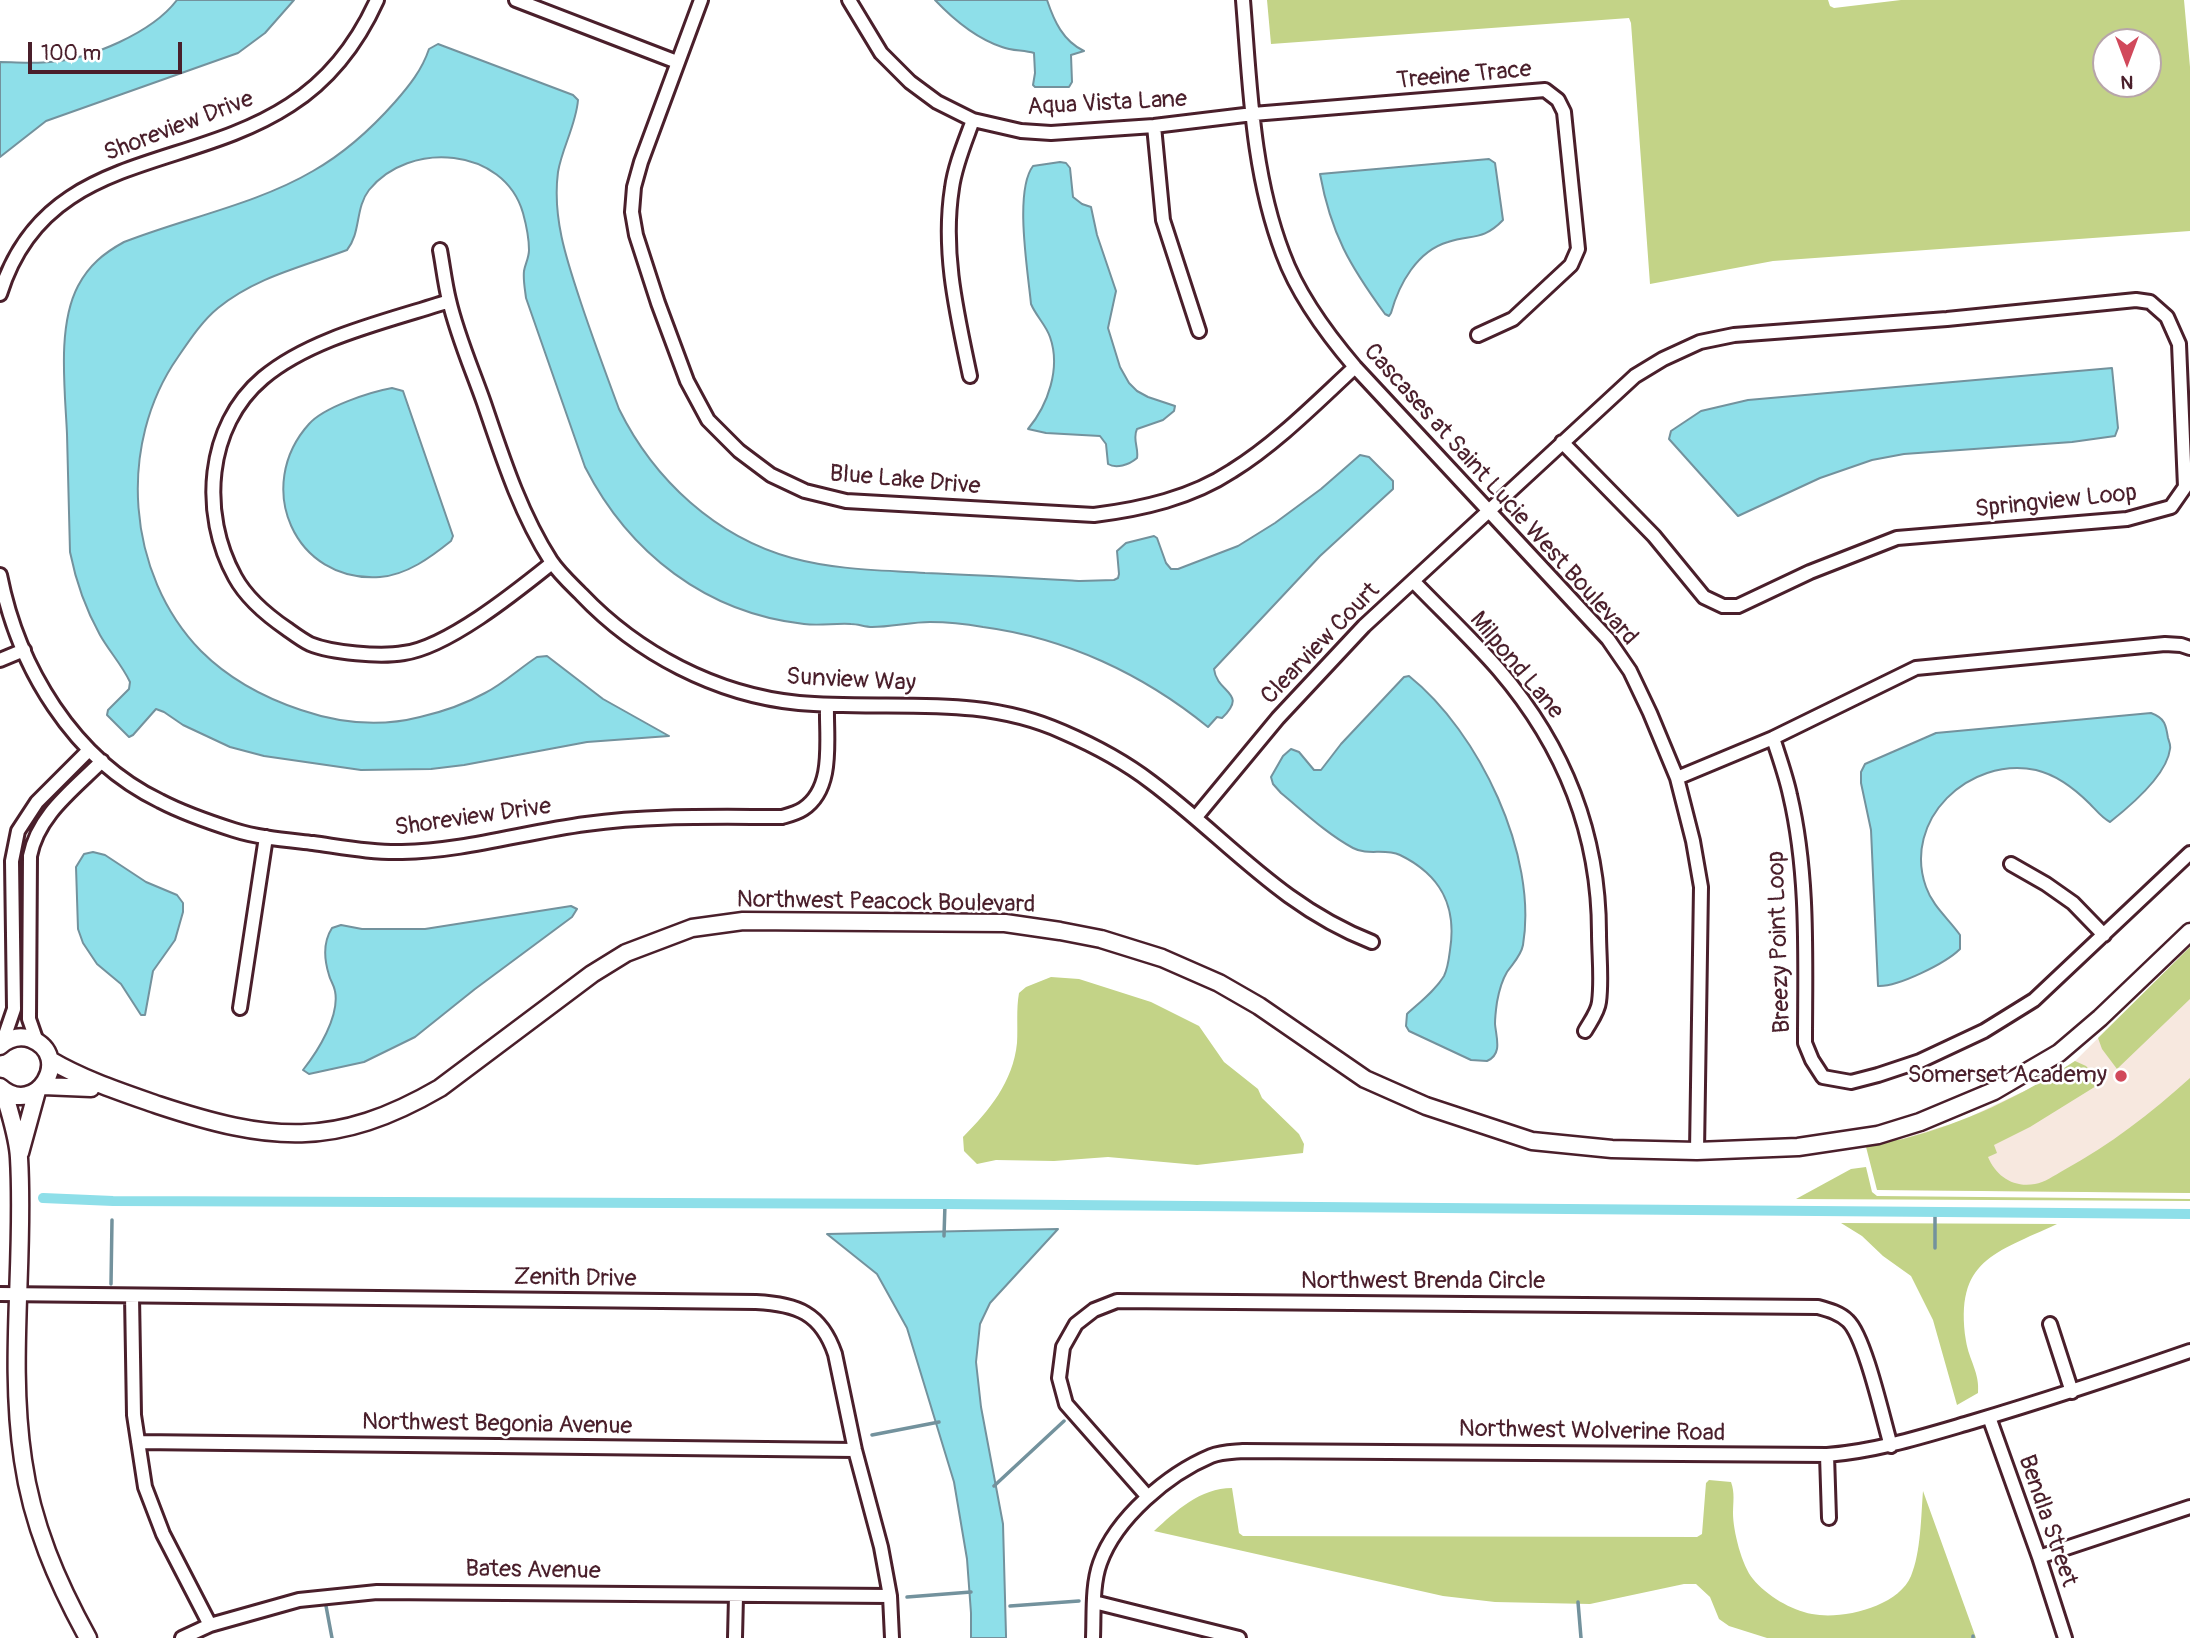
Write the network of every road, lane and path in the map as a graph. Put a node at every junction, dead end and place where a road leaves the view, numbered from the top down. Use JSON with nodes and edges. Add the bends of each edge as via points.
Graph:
{"nodes":[{"id":1,"x":377,"y":0,"type":"edge"},
{"id":2,"x":516,"y":0,"type":"edge"},
{"id":3,"x":701,"y":0,"type":"edge"},
{"id":4,"x":849,"y":0,"type":"edge"},
{"id":5,"x":1243,"y":0,"type":"edge"},
{"id":6,"x":677,"y":62,"type":"junction"},
{"id":7,"x":1253,"y":114,"type":"junction"},
{"id":8,"x":972,"y":120,"type":"junction"},
{"id":9,"x":1154,"y":126,"type":"junction"},
{"id":10,"x":440,"y":250,"type":"dead end"},
{"id":11,"x":0,"y":294,"type":"edge"},
{"id":12,"x":449,"y":301,"type":"junction"},
{"id":13,"x":1199,"y":331,"type":"dead end"},
{"id":14,"x":1478,"y":335,"type":"dead end"},
{"id":15,"x":1355,"y":367,"type":"junction"},
{"id":16,"x":970,"y":376,"type":"dead end"},
{"id":17,"x":1562,"y":442,"type":"junction"},
{"id":18,"x":1489,"y":511,"type":"junction"},
{"id":19,"x":552,"y":563,"type":"junction"},
{"id":20,"x":0,"y":575,"type":"edge"},
{"id":21,"x":1414,"y":582,"type":"junction"},
{"id":22,"x":2190,"y":648,"type":"edge"},
{"id":23,"x":24,"y":650,"type":"junction"},
{"id":24,"x":0,"y":660,"type":"edge"},
{"id":25,"x":827,"y":705,"type":"junction"},
{"id":26,"x":1773,"y":738,"type":"junction"},
{"id":27,"x":89,"y":750,"type":"junction"},
{"id":28,"x":102,"y":761,"type":"junction"},
{"id":29,"x":1677,"y":778,"type":"junction"},
{"id":30,"x":1196,"y":817,"type":"junction"},
{"id":31,"x":267,"y":837,"type":"junction"},
{"id":32,"x":2190,"y":853,"type":"edge"},
{"id":33,"x":2011,"y":864,"type":"dead end"},
{"id":34,"x":2190,"y":932,"type":"edge"},
{"id":35,"x":2104,"y":935,"type":"junction"},
{"id":36,"x":13,"y":937,"type":"junction"},
{"id":37,"x":29,"y":937,"type":"junction"},
{"id":38,"x":1372,"y":942,"type":"dead end"},
{"id":39,"x":240,"y":1008,"type":"dead end"},
{"id":40,"x":1585,"y":1031,"type":"dead end"},
{"id":41,"x":37,"y":1042,"type":"junction"},
{"id":42,"x":1,"y":1045,"type":"edge"},
{"id":43,"x":50,"y":1060,"type":"junction"},
{"id":44,"x":2,"y":1089,"type":"edge"},
{"id":45,"x":40,"y":1089,"type":"junction"},
{"id":46,"x":118,"y":1091,"type":"junction"},
{"id":47,"x":1698,"y":1151,"type":"junction"},
{"id":48,"x":19,"y":1156,"type":"junction"},
{"id":49,"x":0,"y":1294,"type":"edge"},
{"id":50,"x":18,"y":1294,"type":"junction"},
{"id":51,"x":132,"y":1296,"type":"junction"},
{"id":52,"x":2050,"y":1324,"type":"dead end"},
{"id":53,"x":2190,"y":1351,"type":"edge"},
{"id":54,"x":2072,"y":1392,"type":"junction"},
{"id":55,"x":1989,"y":1417,"type":"junction"},
{"id":56,"x":138,"y":1442,"type":"junction"},
{"id":57,"x":1891,"y":1446,"type":"junction"},
{"id":58,"x":855,"y":1450,"type":"junction"},
{"id":59,"x":1827,"y":1455,"type":"junction"},
{"id":60,"x":1148,"y":1497,"type":"junction"},
{"id":61,"x":2190,"y":1507,"type":"edge"},
{"id":62,"x":1829,"y":1518,"type":"dead end"},
{"id":63,"x":2039,"y":1557,"type":"junction"},
{"id":64,"x":736,"y":1596,"type":"junction"},
{"id":65,"x":890,"y":1597,"type":"junction"},
{"id":66,"x":1094,"y":1602,"type":"junction"},
{"id":67,"x":210,"y":1625,"type":"junction"},
{"id":68,"x":88,"y":1638,"type":"edge"},
{"id":69,"x":182,"y":1638,"type":"edge"},
{"id":70,"x":735,"y":1638,"type":"edge"},
{"id":71,"x":892,"y":1638,"type":"edge"},
{"id":72,"x":1093,"y":1638,"type":"edge"},
{"id":73,"x":1239,"y":1638,"type":"edge"},
{"id":74,"x":2065,"y":1638,"type":"edge"}],
"edges":[{"from":1,"to":11,"type":"street","name":"Shoreview Drive","via":[[347,51],[321,81],[290,105],[244,129],[96,181],[70,195],[27,239],[8,267]]},
{"from":2,"to":6,"type":"street"},
{"from":3,"to":6,"type":"street","name":"Blue Lake Drive"},
{"from":4,"to":8,"type":"street","name":"Aqua Vista Lane","via":[[881,52],[901,72],[937,102]]},
{"from":5,"to":7,"type":"street","name":"Cascases at Saint Lucie West Boulevard"},
{"from":6,"to":15,"type":"street","name":"Blue Lake Drive","via":[[634,187],[636,235],[687,381],[708,420],[771,475],[804,491],[846,501],[1035,513],[1094,515],[1132,510],[1202,487],[1232,471],[1287,430]]},
{"from":7,"to":9,"type":"street","name":"Aqua Vista Lane"},
{"from":7,"to":14,"type":"street","name":"Treeine Trace","via":[[1545,90],[1558,100],[1564,112],[1578,249],[1571,265],[1513,319]]},
{"from":7,"to":15,"type":"street","name":"Cascases at Saint Lucie West Boulevard","via":[[1268,209],[1284,256],[1312,309]]},
{"from":8,"to":9,"type":"street","name":"Aqua Vista Lane","via":[[1051,133]]},
{"from":8,"to":16,"type":"street","via":[[952,185],[948,222],[955,307]]},
{"from":9,"to":13,"type":"street","via":[[1163,220]]},
{"from":10,"to":12,"type":"street","name":"Sunview Way"},
{"from":12,"to":19,"type":"street","name":"Sunview Way","via":[[505,463]]},
{"from":12,"to":19,"type":"street","via":[[296,355],[237,405],[219,444],[213,488],[219,536],[235,578],[266,614],[310,644],[360,654],[405,653],[440,642]]},
{"from":15,"to":18,"type":"street","name":"Cascases at Saint Lucie West Boulevard"},
{"from":17,"to":17,"type":"street","name":"Springview Loop","via":[[1654,536],[1704,597],[1723,606],[1738,606],[1897,538],[2127,519],[2171,507],[2185,487],[2179,344],[2167,317],[2150,302],[2136,300],[1734,335],[1700,342],[1635,376]]},
{"from":17,"to":18,"type":"street","name":"Springview Loop"},
{"from":18,"to":21,"type":"street","name":"Clearview Court"},
{"from":18,"to":29,"type":"street","name":"Cascases at Saint Lucie West Boulevard","via":[[1608,639],[1630,671]]},
{"from":19,"to":25,"type":"street","name":"Sunview Way","via":[[603,617],[687,671],[783,701]]},
{"from":20,"to":23,"type":"street","name":"Shoreview Drive","via":[[7,610]]},
{"from":21,"to":30,"type":"street","name":"Clearview Court","via":[[1364,626],[1278,718]]},
{"from":21,"to":40,"type":"street","name":"Milpond Lane","via":[[1499,670],[1536,718],[1570,781],[1582,815],[1599,909],[1599,1004]]},
{"from":22,"to":26,"type":"street","via":[[2165,644],[1916,668]]},
{"from":23,"to":24,"type":"street"},
{"from":23,"to":27,"type":"street","name":"Shoreview Drive","via":[[59,715]]},
{"from":25,"to":30,"type":"street","name":"Sunview Way","via":[[970,707],[1019,716],[1104,752]]},
{"from":25,"to":31,"type":"street","name":"Shoreview Drive","via":[[826,770],[819,795],[802,810],[782,817],[636,819],[403,852]]},
{"from":26,"to":29,"type":"street"},
{"from":26,"to":35,"type":"street","name":"Breezy Point Loop","via":[[1790,795],[1801,861],[1805,1042],[1823,1077],[1851,1082],[1878,1075],[1984,1031],[2034,1000]]},
{"from":27,"to":28,"type":"street","name":"Shoreview Drive"},
{"from":27,"to":36,"type":"street","via":[[37,802],[18,831],[12,861]]},
{"from":28,"to":31,"type":"street","name":"Shoreview Drive","via":[[159,801]]},
{"from":28,"to":37,"type":"street","via":[[51,811],[33,841]]},
{"from":29,"to":47,"type":"street","name":"Cascases at Saint Lucie West Boulevard","via":[[1701,887]]},
{"from":30,"to":38,"type":"street","name":"Sunview Way","via":[[1289,897],[1340,930]]},
{"from":31,"to":39,"type":"street"},
{"from":32,"to":35,"type":"street","name":"Breezy Point Loop"},
{"from":33,"to":35,"type":"street","via":[[2073,903]]},
{"from":34,"to":47,"type":"street","name":"Northwest Peacock Boulevard","via":[[2059,1053],[1958,1108],[1878,1135],[1836,1142]]},
{"from":36,"to":37,"type":"street"},
{"from":36,"to":42,"type":"street","via":[[14,1009]]},
{"from":37,"to":41,"type":"street","via":[[29,1019]]},
{"from":41,"to":42,"type":"street","via":[[18,1037]]},
{"from":41,"to":43,"type":"street"},
{"from":43,"to":45,"type":"street","via":[[50,1071]]},
{"from":43,"to":46,"type":"street","name":"Northwest Peacock Boulevard"},
{"from":44,"to":45,"type":"street","name":"Northwest Peacock Boulevard","via":[[21,1096]]},
{"from":44,"to":48,"type":"street"},
{"from":45,"to":46,"type":"street","name":"Northwest Peacock Boulevard","via":[[74,1086]]},
{"from":45,"to":48,"type":"street"},
{"from":46,"to":47,"type":"street","name":"Northwest Peacock Boulevard","via":[[243,1130],[278,1135],[316,1133],[385,1117],[416,1102],[592,974],[626,953],[692,928],[743,921],[1005,923],[1091,937],[1163,958],[1259,1006],[1366,1079],[1477,1125],[1532,1141],[1574,1146]]},
{"from":48,"to":50,"type":"street"},
{"from":49,"to":50,"type":"street","name":"Zenith Drive"},
{"from":50,"to":51,"type":"street","name":"Zenith Drive"},
{"from":50,"to":68,"type":"street","via":[[23,1461],[48,1557]]},
{"from":51,"to":56,"type":"street","via":[[132,1388]]},
{"from":51,"to":58,"type":"street","name":"Zenith Drive","via":[[789,1305],[810,1316],[831,1341]]},
{"from":52,"to":54,"type":"street"},
{"from":53,"to":54,"type":"street","name":"Northwest Wolverine Road"},
{"from":54,"to":55,"type":"street","name":"Northwest Wolverine Road"},
{"from":55,"to":57,"type":"street","name":"Northwest Wolverine Road"},
{"from":55,"to":63,"type":"street","name":"Bendla Street"},
{"from":56,"to":58,"type":"street","name":"Northwest Begonia Avenue"},
{"from":56,"to":67,"type":"street","via":[[145,1487],[163,1534]]},
{"from":57,"to":59,"type":"street","name":"Northwest Wolverine Road"},
{"from":57,"to":60,"type":"street","name":"Northwest Brenda Circle","via":[[1860,1338],[1849,1321],[1818,1307],[1116,1301],[1076,1324],[1063,1346],[1059,1378],[1066,1404]]},
{"from":58,"to":65,"type":"street","name":"Zenith Drive"},
{"from":59,"to":60,"type":"street","name":"Northwest Wolverine Road","via":[[1243,1451],[1214,1455]]},
{"from":59,"to":62,"type":"street"},
{"from":60,"to":66,"type":"street","name":"Northwest Wolverine Road","via":[[1110,1539],[1099,1565]]},
{"from":61,"to":63,"type":"street"},
{"from":63,"to":74,"type":"street","name":"Bendla Street"},
{"from":64,"to":65,"type":"street","name":"Bates Avenue"},
{"from":64,"to":67,"type":"street","name":"Bates Avenue","via":[[377,1592],[299,1600]]},
{"from":64,"to":70,"type":"street"},
{"from":65,"to":71,"type":"street","name":"Zenith Drive"},
{"from":66,"to":72,"type":"street","name":"Northwest Wolverine Road"},
{"from":66,"to":73,"type":"street"},
{"from":67,"to":69,"type":"street","name":"Bates Avenue"}]}
